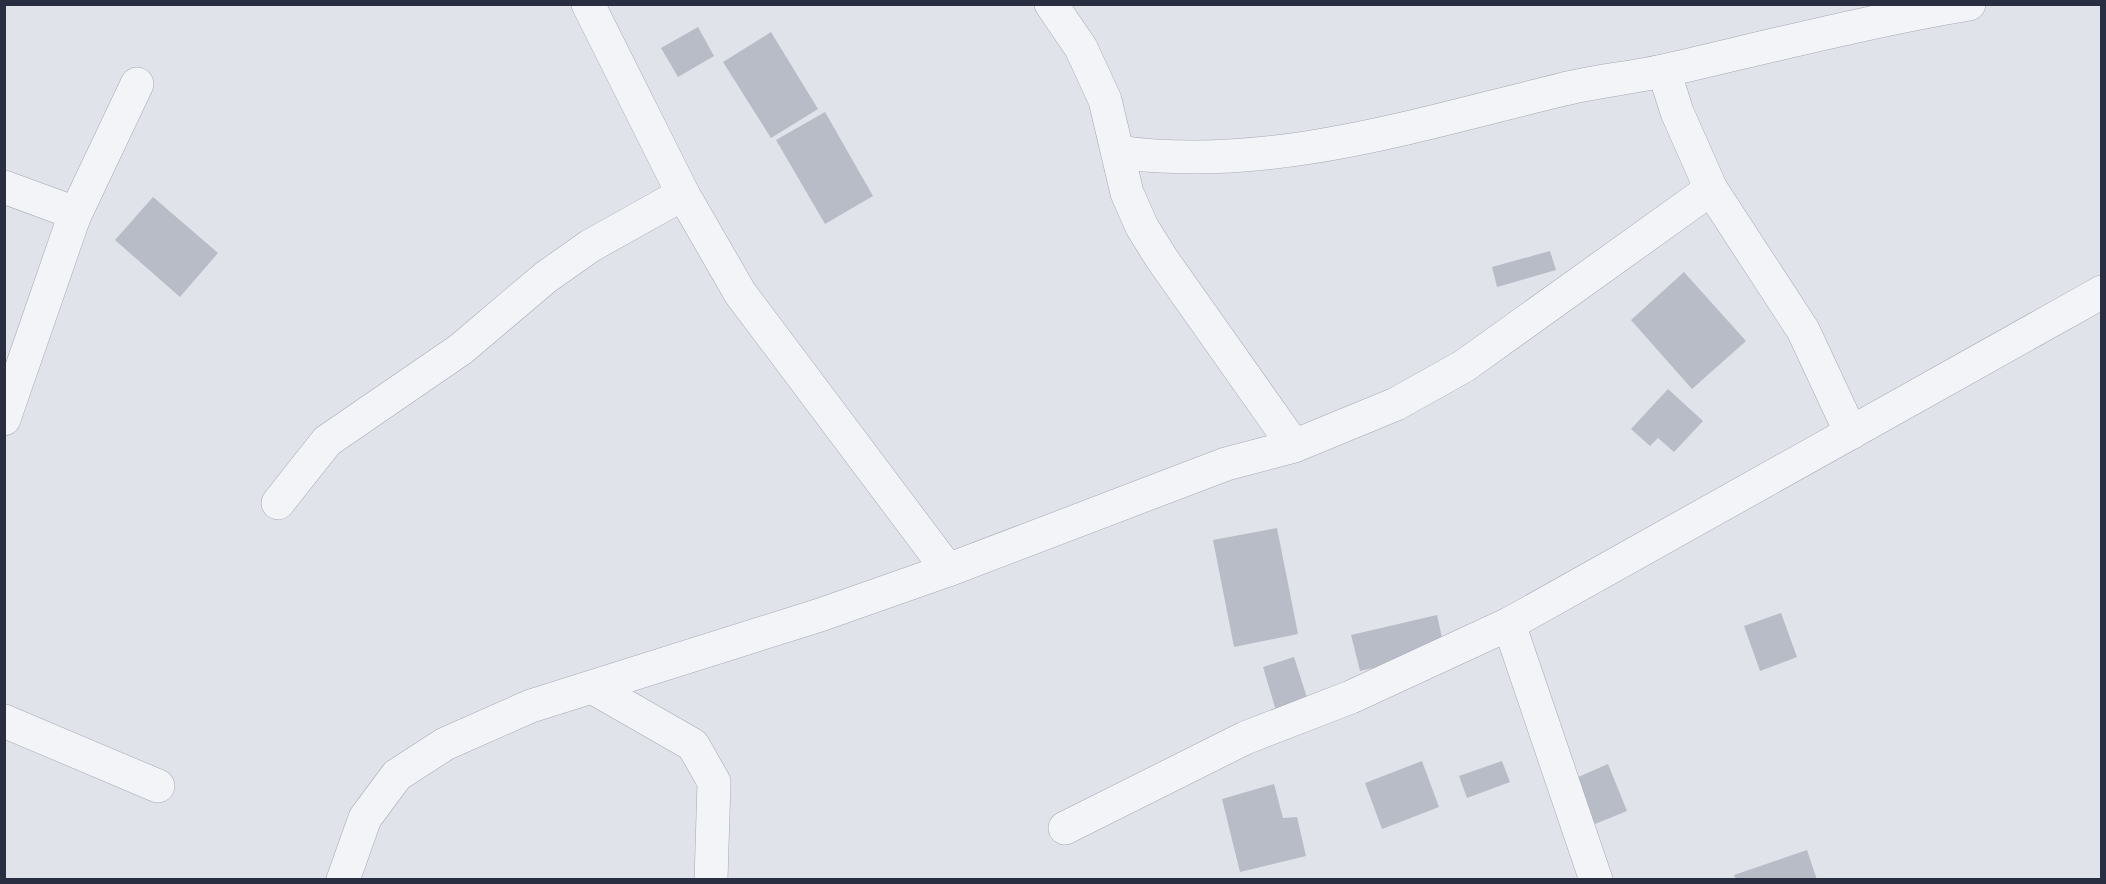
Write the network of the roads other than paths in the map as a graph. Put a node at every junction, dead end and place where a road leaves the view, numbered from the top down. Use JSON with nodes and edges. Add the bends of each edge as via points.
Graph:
{"nodes":[{"id":1,"x":588,"y":4,"type":"edge"},
{"id":2,"x":1051,"y":4,"type":"edge"},
{"id":3,"x":1969,"y":4,"type":"edge"},
{"id":4,"x":1664,"y":71,"type":"junction"},
{"id":5,"x":137,"y":84,"type":"dead end"},
{"id":6,"x":1118,"y":152,"type":"junction"},
{"id":7,"x":4,"y":187,"type":"edge"},
{"id":8,"x":1711,"y":189,"type":"junction"},
{"id":9,"x":683,"y":194,"type":"junction"},
{"id":10,"x":74,"y":217,"type":"junction"},
{"id":11,"x":2102,"y":292,"type":"edge"},
{"id":12,"x":4,"y":420,"type":"edge"},
{"id":13,"x":1851,"y":433,"type":"junction"},
{"id":14,"x":1294,"y":446,"type":"junction"},
{"id":15,"x":278,"y":502,"type":"dead end"},
{"id":16,"x":948,"y":570,"type":"junction"},
{"id":17,"x":1509,"y":624,"type":"junction"},
{"id":18,"x":592,"y":687,"type":"junction"},
{"id":19,"x":4,"y":721,"type":"edge"},
{"id":20,"x":158,"y":786,"type":"dead end"},
{"id":21,"x":1065,"y":828,"type":"dead end"},
{"id":22,"x":343,"y":879,"type":"edge"},
{"id":23,"x":711,"y":879,"type":"edge"},
{"id":24,"x":1596,"y":879,"type":"edge"}],
"edges":[{"from":1,"to":9,"type":"street"},
{"from":2,"to":6,"type":"street","via":[[1081,48],[1100,90]]},
{"from":3,"to":4,"type":"street"},
{"from":4,"to":6,"type":"street","via":[[1563,89],[1391,132],[1311,147],[1187,158]]},
{"from":4,"to":8,"type":"street","via":[[1677,112]]},
{"from":5,"to":10,"type":"street"},
{"from":6,"to":14,"type":"street","via":[[1127,193],[1142,227]]},
{"from":7,"to":10,"type":"street","via":[[64,209]]},
{"from":8,"to":13,"type":"street","via":[[1803,330]]},
{"from":8,"to":14,"type":"street","via":[[1464,366],[1396,404]]},
{"from":9,"to":15,"type":"street","via":[[590,246],[546,277],[461,349],[327,441]]},
{"from":9,"to":16,"type":"street","via":[[740,294]]},
{"from":10,"to":12,"type":"street"},
{"from":11,"to":13,"type":"street"},
{"from":13,"to":17,"type":"street"},
{"from":14,"to":16,"type":"street","via":[[1226,464]]},
{"from":16,"to":18,"type":"street"},
{"from":17,"to":21,"type":"street","via":[[1351,696],[1245,738]]},
{"from":17,"to":24,"type":"street"},
{"from":18,"to":22,"type":"street","via":[[531,706],[445,744],[397,775],[365,818]]},
{"from":18,"to":23,"type":"street","via":[[693,745],[714,782]]},
{"from":19,"to":20,"type":"street"}]}
